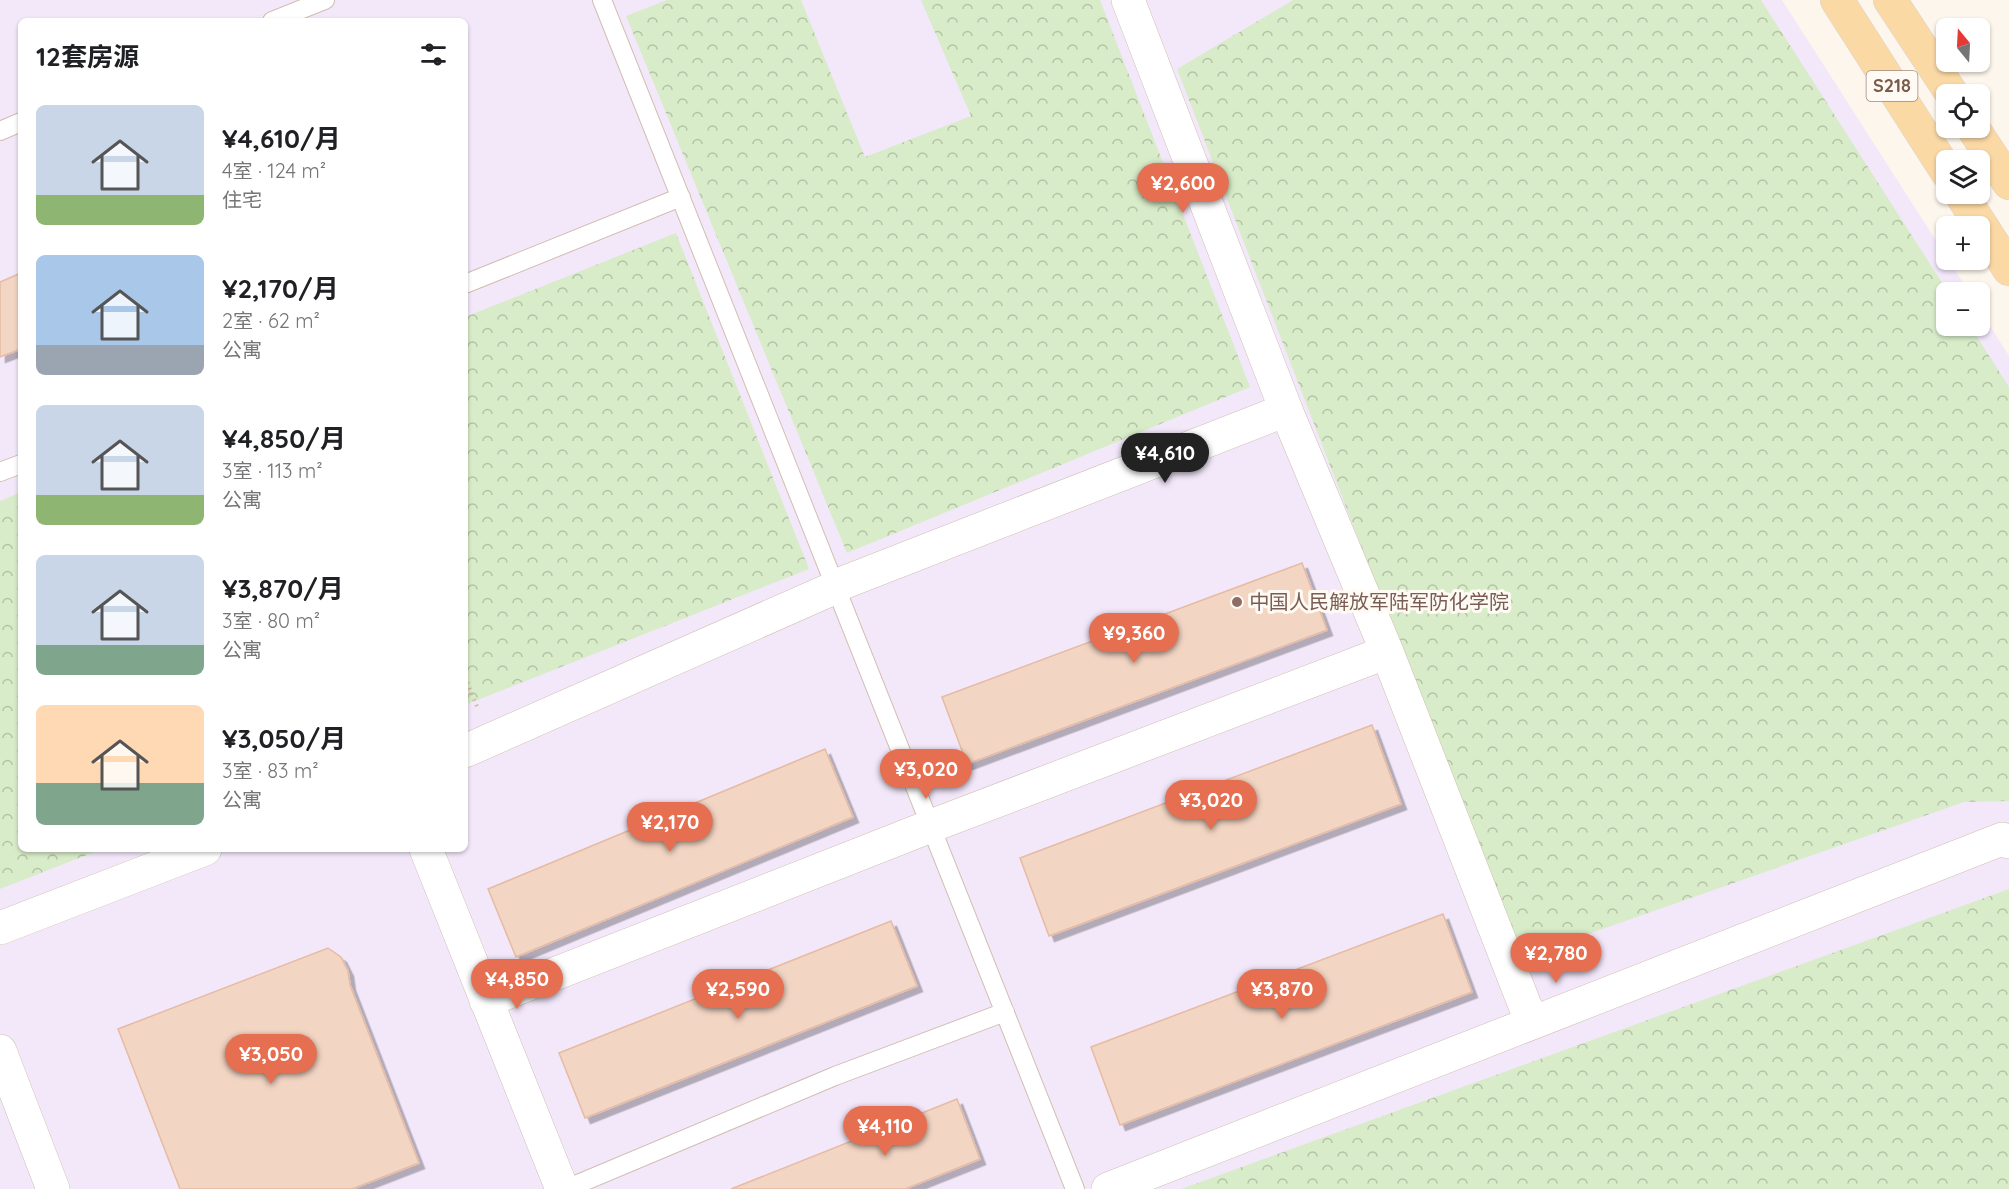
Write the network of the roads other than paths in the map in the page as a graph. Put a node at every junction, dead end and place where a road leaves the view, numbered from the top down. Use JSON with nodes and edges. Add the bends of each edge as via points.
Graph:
{"nodes":[{"id":1,"x":325,"y":0,"type":"edge"},
{"id":2,"x":602,"y":0,"type":"edge"},
{"id":3,"x":1128,"y":0,"type":"edge"},
{"id":4,"x":1837,"y":0,"type":"edge"},
{"id":5,"x":1890,"y":0,"type":"edge"},
{"id":6,"x":280,"y":18,"type":"edge"},
{"id":7,"x":1945,"y":84,"type":"edge"},
{"id":8,"x":18,"y":123,"type":"edge"},
{"id":9,"x":0,"y":131,"type":"edge"},
{"id":10,"x":1980,"y":138,"type":"edge"},
{"id":11,"x":1936,"y":155,"type":"edge"},
{"id":12,"x":2009,"y":183,"type":"edge"},
{"id":13,"x":681,"y":197,"type":"junction"},
{"id":14,"x":1967,"y":204,"type":"edge"},
{"id":15,"x":2009,"y":269,"type":"edge"},
{"id":16,"x":468,"y":283,"type":"edge"},
{"id":17,"x":1286,"y":410,"type":"junction"},
{"id":18,"x":18,"y":465,"type":"edge"},
{"id":19,"x":0,"y":472,"type":"edge"},
{"id":20,"x":835,"y":585,"type":"junction"},
{"id":21,"x":1387,"y":652,"type":"junction"},
{"id":22,"x":468,"y":751,"type":"edge"},
{"id":23,"x":931,"y":826,"type":"junction"},
{"id":24,"x":2009,"y":842,"type":"edge"},
{"id":25,"x":197,"y":852,"type":"edge"},
{"id":26,"x":427,"y":852,"type":"edge"},
{"id":27,"x":0,"y":928,"type":"edge"},
{"id":28,"x":486,"y":1000,"type":"junction"},
{"id":29,"x":1005,"y":1011,"type":"junction"},
{"id":30,"x":1531,"y":1021,"type":"junction"},
{"id":31,"x":0,"y":1051,"type":"edge"},
{"id":32,"x":54,"y":1189,"type":"edge"},
{"id":33,"x":564,"y":1189,"type":"edge"},
{"id":34,"x":1075,"y":1189,"type":"edge"},
{"id":35,"x":1108,"y":1189,"type":"edge"}],
"edges":[{"from":1,"to":6,"type":"lane"},
{"from":2,"to":13,"type":"lane"},
{"from":3,"to":17,"type":"street"},
{"from":4,"to":11,"type":"main road","number":"S218"},
{"from":5,"to":7,"type":"main road","number":"S218"},
{"from":8,"to":9,"type":"lane"},
{"from":10,"to":12,"type":"main road"},
{"from":13,"to":16,"type":"lane"},
{"from":13,"to":20,"type":"lane"},
{"from":14,"to":15,"type":"main road"},
{"from":17,"to":20,"type":"street"},
{"from":17,"to":21,"type":"street"},
{"from":18,"to":19,"type":"lane"},
{"from":20,"to":22,"type":"street"},
{"from":20,"to":23,"type":"lane"},
{"from":21,"to":23,"type":"street"},
{"from":21,"to":30,"type":"street"},
{"from":23,"to":28,"type":"street"},
{"from":23,"to":29,"type":"lane"},
{"from":24,"to":30,"type":"street","via":[[2002,840]]},
{"from":25,"to":27,"type":"street"},
{"from":26,"to":28,"type":"street"},
{"from":28,"to":33,"type":"street"},
{"from":29,"to":33,"type":"lane","via":[[835,1076]]},
{"from":29,"to":34,"type":"lane"},
{"from":30,"to":35,"type":"street"},
{"from":31,"to":32,"type":"street"}]}
